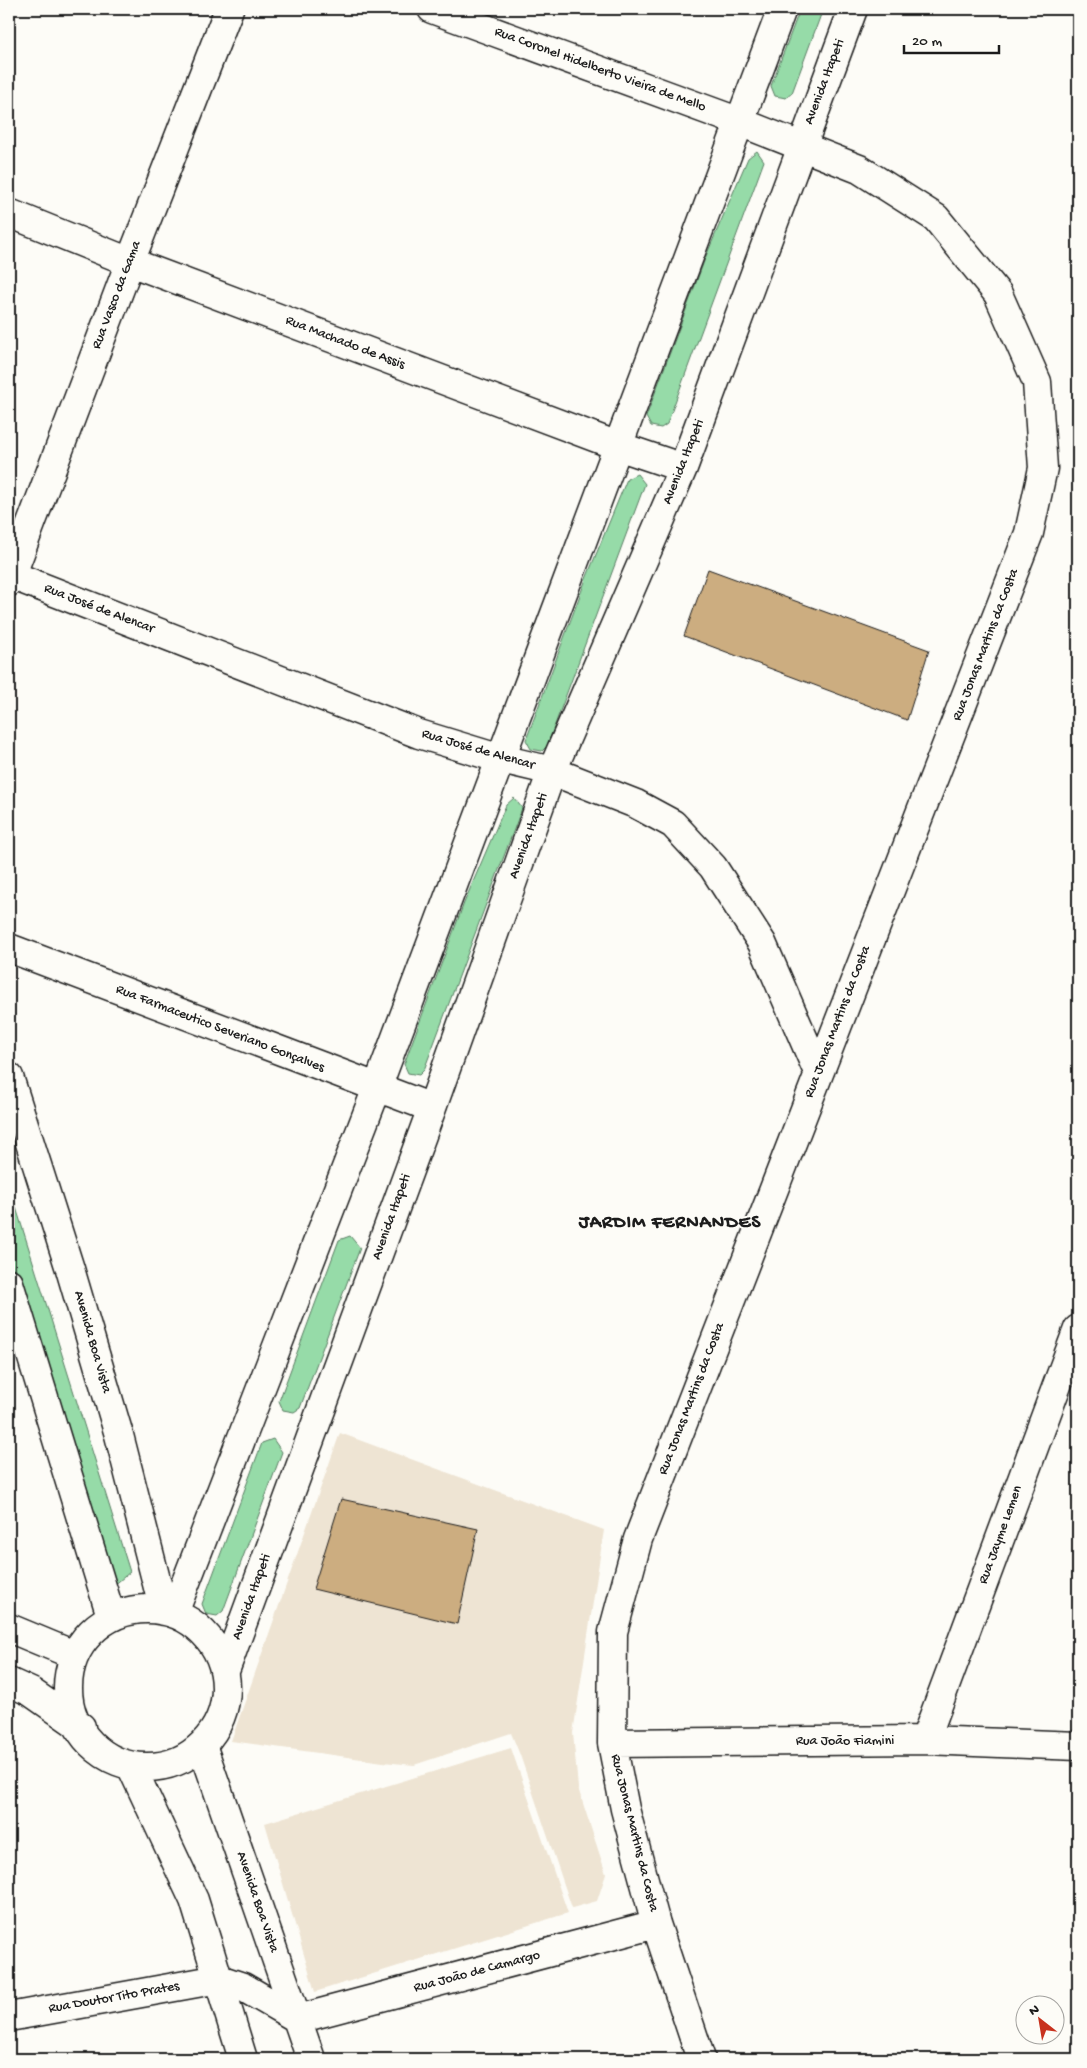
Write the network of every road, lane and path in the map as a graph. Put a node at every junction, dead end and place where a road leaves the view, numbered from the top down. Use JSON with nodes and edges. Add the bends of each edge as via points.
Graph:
{"nodes":[{"id":1,"x":229,"y":9,"type":"edge"},
{"id":2,"x":432,"y":9,"type":"edge"},
{"id":3,"x":782,"y":9,"type":"edge"},
{"id":4,"x":853,"y":9,"type":"edge"},
{"id":5,"x":740,"y":122,"type":"junction"},
{"id":6,"x":801,"y":147,"type":"junction"},
{"id":7,"x":9,"y":212,"type":"edge"},
{"id":8,"x":130,"y":262,"type":"junction"},
{"id":9,"x":618,"y":446,"type":"junction"},
{"id":10,"x":683,"y":468,"type":"junction"},
{"id":11,"x":10,"y":578,"type":"edge"},
{"id":12,"x":500,"y":759,"type":"junction"},
{"id":13,"x":552,"y":770,"type":"junction"},
{"id":14,"x":9,"y":948,"type":"edge"},
{"id":15,"x":818,"y":1072,"type":"junction"},
{"id":16,"x":9,"y":1077,"type":"edge"},
{"id":17,"x":377,"y":1088,"type":"junction"},
{"id":18,"x":432,"y":1108,"type":"junction"},
{"id":19,"x":9,"y":1283,"type":"edge"},
{"id":20,"x":1078,"y":1329,"type":"edge"},
{"id":21,"x":169,"y":1612,"type":"junction"},
{"id":22,"x":111,"y":1616,"type":"junction"},
{"id":23,"x":9,"y":1628,"type":"edge"},
{"id":24,"x":74,"y":1655,"type":"junction"},
{"id":25,"x":225,"y":1671,"type":"junction"},
{"id":26,"x":9,"y":1682,"type":"edge"},
{"id":27,"x":81,"y":1727,"type":"junction"},
{"id":28,"x":925,"y":1740,"type":"junction"},
{"id":29,"x":612,"y":1743,"type":"junction"},
{"id":30,"x":202,"y":1745,"type":"junction"},
{"id":31,"x":1078,"y":1746,"type":"edge"},
{"id":32,"x":132,"y":1768,"type":"junction"},
{"id":33,"x":656,"y":1924,"type":"junction"},
{"id":34,"x":219,"y":1979,"type":"junction"},
{"id":35,"x":9,"y":2017,"type":"edge"},
{"id":36,"x":298,"y":2020,"type":"junction"},
{"id":37,"x":308,"y":2058,"type":"edge"},
{"id":38,"x":243,"y":2059,"type":"edge"},
{"id":39,"x":700,"y":2059,"type":"edge"}],
"edges":[{"from":1,"to":8,"type":"street","name":"Rua Vasco da Gama"},
{"from":2,"to":5,"type":"street","name":"Rua Coronel Hidelberto Vieira de Mello"},
{"from":3,"to":5,"type":"street"},
{"from":4,"to":6,"type":"street","name":"Avenida Itapeti"},
{"from":5,"to":6,"type":"street","name":"Rua Jonas Martins da Costa"},
{"from":5,"to":9,"type":"street"},
{"from":6,"to":10,"type":"street","name":"Avenida Itapeti"},
{"from":6,"to":15,"type":"street","name":"Rua Jonas Martins da Costa","via":[[859,169],[936,218],[998,294],[1037,382],[1043,468],[1029,533]]},
{"from":7,"to":8,"type":"street","name":"Rua Machado de Assis"},
{"from":8,"to":9,"type":"street","name":"Rua Machado de Assis"},
{"from":8,"to":11,"type":"street","name":"Rua Vasco da Gama"},
{"from":9,"to":10,"type":"street","name":"Rua Machado de Assis"},
{"from":9,"to":12,"type":"street"},
{"from":10,"to":13,"type":"street","name":"Avenida Itapeti"},
{"from":11,"to":12,"type":"street","name":"Rua José de Alencar","via":[[419,734]]},
{"from":12,"to":13,"type":"street","name":"Rua José de Alencar"},
{"from":12,"to":17,"type":"street"},
{"from":13,"to":15,"type":"street","name":"Rua José de Alencar","via":[[636,804],[673,824],[713,866],[762,943]]},
{"from":13,"to":18,"type":"street","name":"Avenida Itapeti"},
{"from":14,"to":17,"type":"street","name":"Rua Farmaceutico Severiano Gonçalves"},
{"from":15,"to":29,"type":"street","name":"Rua Jonas Martins da Costa","via":[[638,1539],[612,1632]]},
{"from":16,"to":21,"type":"street","name":"Avenida Boa Vista","via":[[70,1269]]},
{"from":17,"to":18,"type":"street","name":"Rua Farmaceutico Severiano Gonçalves"},
{"from":17,"to":21,"type":"street"},
{"from":18,"to":25,"type":"street","name":"Avenida Itapeti"},
{"from":19,"to":22,"type":"street"},
{"from":20,"to":28,"type":"street","name":"Rua Jayme Lemen"},
{"from":21,"to":22,"type":"street","via":[[140,1609]]},
{"from":21,"to":25,"type":"street","via":[[197,1626],[215,1646]]},
{"from":22,"to":24,"type":"street"},
{"from":23,"to":24,"type":"street"},
{"from":24,"to":27,"type":"street","via":[[69,1698],[74,1719]]},
{"from":25,"to":30,"type":"street","via":[[226,1696],[221,1714]]},
{"from":26,"to":27,"type":"street","via":[[30,1692]]},
{"from":27,"to":32,"type":"street","via":[[102,1753]]},
{"from":28,"to":29,"type":"street","name":"Rua João Fiamini"},
{"from":28,"to":31,"type":"street","name":"Rua João Fiamini"},
{"from":29,"to":33,"type":"street","name":"Rua Jonas Martins da Costa","via":[[624,1809]]},
{"from":30,"to":32,"type":"street","via":[[185,1758],[165,1765]]},
{"from":30,"to":36,"type":"street","name":"Avenida Boa Vista"},
{"from":32,"to":34,"type":"street","via":[[194,1900]]},
{"from":33,"to":36,"type":"street","name":"Rua João de Camargo"},
{"from":33,"to":39,"type":"street","name":"Rua Jonas Martins da Costa"},
{"from":34,"to":35,"type":"street","name":"Rua Doutor Tito Prates"},
{"from":34,"to":36,"type":"street","via":[[243,1987]]},
{"from":34,"to":38,"type":"street"},
{"from":36,"to":37,"type":"street","name":"Avenida Boa Vista"}]}
